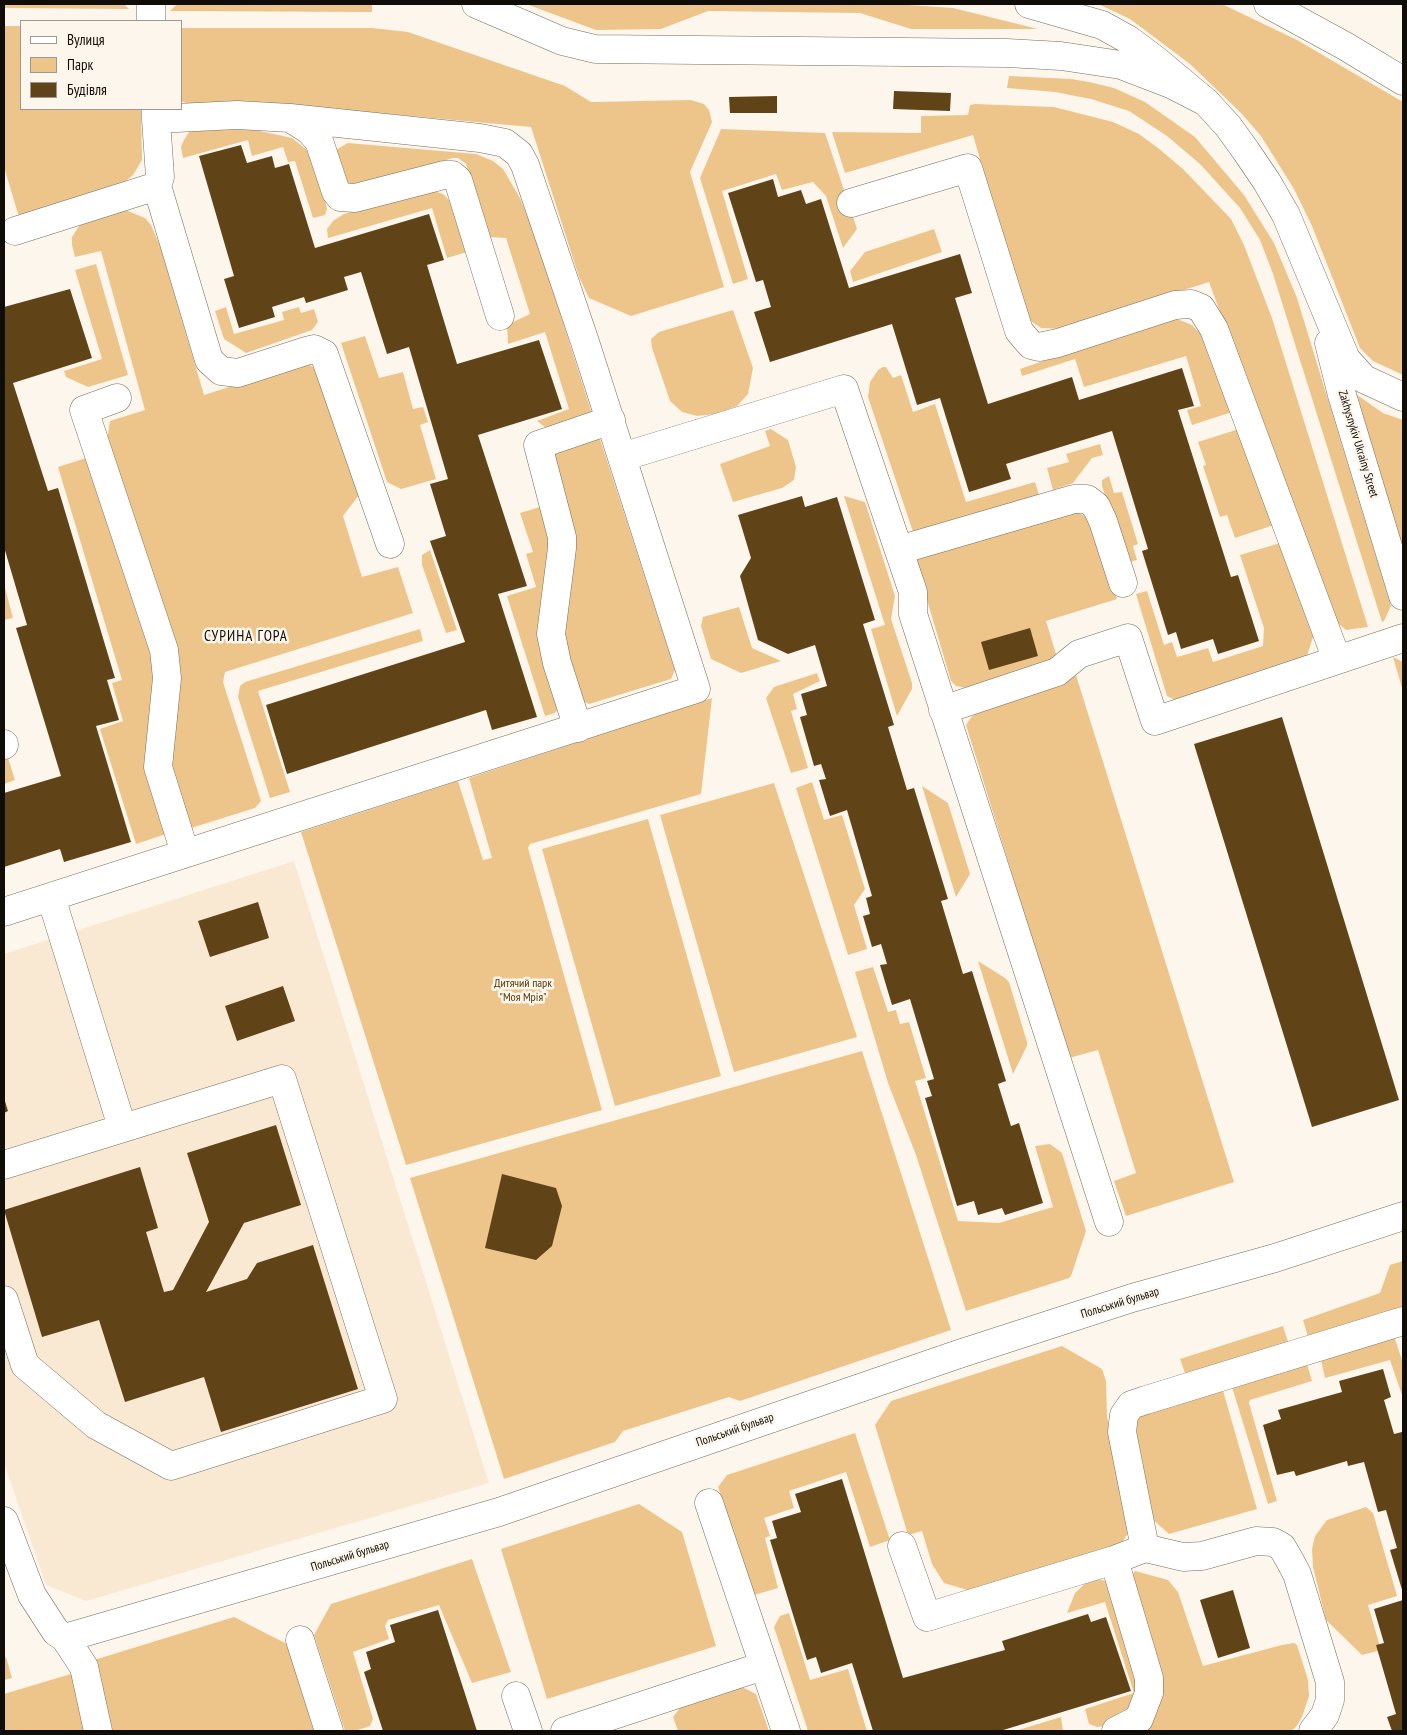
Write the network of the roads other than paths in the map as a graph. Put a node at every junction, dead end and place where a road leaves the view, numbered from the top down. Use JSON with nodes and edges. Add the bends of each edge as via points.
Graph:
{"nodes":[{"id":1,"x":151,"y":4,"type":"edge"},
{"id":2,"x":476,"y":4,"type":"edge"},
{"id":3,"x":1029,"y":4,"type":"edge"},
{"id":4,"x":1268,"y":4,"type":"edge"},
{"id":5,"x":151,"y":20,"type":"edge"},
{"id":6,"x":1403,"y":81,"type":"edge"},
{"id":7,"x":1206,"y":102,"type":"junction"},
{"id":8,"x":156,"y":114,"type":"edge"},
{"id":9,"x":290,"y":118,"type":"junction"},
{"id":10,"x":157,"y":186,"type":"junction"},
{"id":11,"x":851,"y":203,"type":"dead end"},
{"id":12,"x":15,"y":231,"type":"dead end"},
{"id":13,"x":1316,"y":291,"type":"junction"},
{"id":14,"x":500,"y":316,"type":"dead end"},
{"id":15,"x":1403,"y":397,"type":"edge"},
{"id":16,"x":117,"y":398,"type":"dead end"},
{"id":17,"x":611,"y":420,"type":"junction"},
{"id":18,"x":622,"y":457,"type":"junction"},
{"id":19,"x":390,"y":544,"type":"dead end"},
{"id":20,"x":899,"y":550,"type":"junction"},
{"id":21,"x":1123,"y":583,"type":"dead end"},
{"id":22,"x":1403,"y":596,"type":"edge"},
{"id":23,"x":1403,"y":638,"type":"edge"},
{"id":24,"x":1337,"y":660,"type":"junction"},
{"id":25,"x":944,"y":710,"type":"junction"},
{"id":26,"x":578,"y":728,"type":"junction"},
{"id":27,"x":185,"y":853,"type":"junction"},
{"id":28,"x":51,"y":896,"type":"junction"},
{"id":29,"x":4,"y":912,"type":"edge"},
{"id":30,"x":122,"y":1127,"type":"junction"},
{"id":31,"x":4,"y":1165,"type":"edge"},
{"id":32,"x":1403,"y":1216,"type":"edge"},
{"id":33,"x":1109,"y":1222,"type":"dead end"},
{"id":34,"x":4,"y":1300,"type":"edge"},
{"id":35,"x":1403,"y":1321,"type":"edge"},
{"id":36,"x":709,"y":1503,"type":"dead end"},
{"id":37,"x":4,"y":1521,"type":"edge"},
{"id":38,"x":902,"y":1546,"type":"dead end"},
{"id":39,"x":1145,"y":1548,"type":"junction"},
{"id":40,"x":1114,"y":1560,"type":"junction"},
{"id":41,"x":66,"y":1638,"type":"junction"},
{"id":42,"x":300,"y":1640,"type":"dead end"},
{"id":43,"x":762,"y":1666,"type":"junction"},
{"id":44,"x":516,"y":1696,"type":"dead end"},
{"id":45,"x":98,"y":1731,"type":"edge"},
{"id":46,"x":329,"y":1731,"type":"edge"},
{"id":47,"x":528,"y":1731,"type":"edge"},
{"id":48,"x":565,"y":1731,"type":"edge"},
{"id":49,"x":786,"y":1731,"type":"edge"},
{"id":50,"x":1116,"y":1731,"type":"edge"},
{"id":51,"x":1313,"y":1731,"type":"edge"}],
"edges":[{"from":1,"to":5,"type":"street"},
{"from":2,"to":7,"type":"street","via":[[562,41],[595,48],[988,52],[1061,56],[1121,65]]},
{"from":3,"to":7,"type":"street","name":"Zakhysnykiv Ukrainy Street","via":[[1102,25],[1122,36],[1158,60]]},
{"from":4,"to":6,"type":"street"},
{"from":7,"to":13,"type":"street","name":"Zakhysnykiv Ukrainy Street","via":[[1228,126],[1267,182],[1286,215]]},
{"from":8,"to":9,"type":"street"},
{"from":8,"to":10,"type":"street","via":[[160,177]]},
{"from":9,"to":14,"type":"street","via":[[319,141],[340,197],[355,198],[444,174],[458,180]]},
{"from":9,"to":17,"type":"street","via":[[495,139],[513,148],[525,164]]},
{"from":10,"to":12,"type":"street"},
{"from":10,"to":19,"type":"street","via":[[209,360],[221,371],[238,373],[314,349],[324,354]]},
{"from":11,"to":24,"type":"street","via":[[968,168],[1019,331],[1031,345],[1039,347],[1058,343],[1176,305],[1191,304],[1201,308],[1214,329]]},
{"from":13,"to":15,"type":"street","name":"Zakhysnykiv Ukrainy Street","via":[[1346,358],[1364,379]]},
{"from":13,"to":22,"type":"street","name":"Zakhysnykiv Ukrainy Street","via":[[1342,394]]},
{"from":16,"to":27,"type":"street","via":[[84,410],[164,650],[167,678],[158,767]]},
{"from":17,"to":18,"type":"street"},
{"from":17,"to":26,"type":"street","via":[[538,445],[562,537],[551,634]]},
{"from":18,"to":20,"type":"street","via":[[844,389]]},
{"from":18,"to":26,"type":"street","via":[[696,689]]},
{"from":20,"to":21,"type":"street","via":[[1074,499],[1087,499],[1096,506],[1103,521]]},
{"from":20,"to":25,"type":"street","via":[[913,592],[912,614]]},
{"from":23,"to":24,"type":"street"},
{"from":24,"to":25,"type":"street","via":[[1155,721],[1128,638],[1079,654],[1057,672]]},
{"from":25,"to":33,"type":"street"},
{"from":26,"to":27,"type":"street"},
{"from":27,"to":28,"type":"street"},
{"from":28,"to":29,"type":"street"},
{"from":28,"to":30,"type":"street"},
{"from":30,"to":31,"type":"street"},
{"from":30,"to":34,"type":"street","via":[[282,1080],[383,1398],[171,1466],[96,1425],[25,1365]]},
{"from":32,"to":41,"type":"street","name":"Польський бульвар","via":[[959,1354],[499,1512]]},
{"from":35,"to":39,"type":"street","via":[[1131,1405],[1124,1414],[1122,1432]]},
{"from":36,"to":43,"type":"street"},
{"from":37,"to":41,"type":"street","via":[[32,1596],[56,1632]]},
{"from":38,"to":40,"type":"street","via":[[927,1617]]},
{"from":39,"to":40,"type":"street"},
{"from":39,"to":51,"type":"street","via":[[1183,1557],[1202,1556],[1256,1541],[1273,1542],[1282,1547],[1297,1574],[1330,1682],[1330,1700],[1325,1715]]},
{"from":40,"to":50,"type":"street","via":[[1149,1678],[1149,1693],[1139,1719]]},
{"from":41,"to":45,"type":"street","via":[[84,1666]]},
{"from":42,"to":46,"type":"street"},
{"from":43,"to":48,"type":"street"},
{"from":43,"to":49,"type":"street"},
{"from":44,"to":47,"type":"street"}]}
